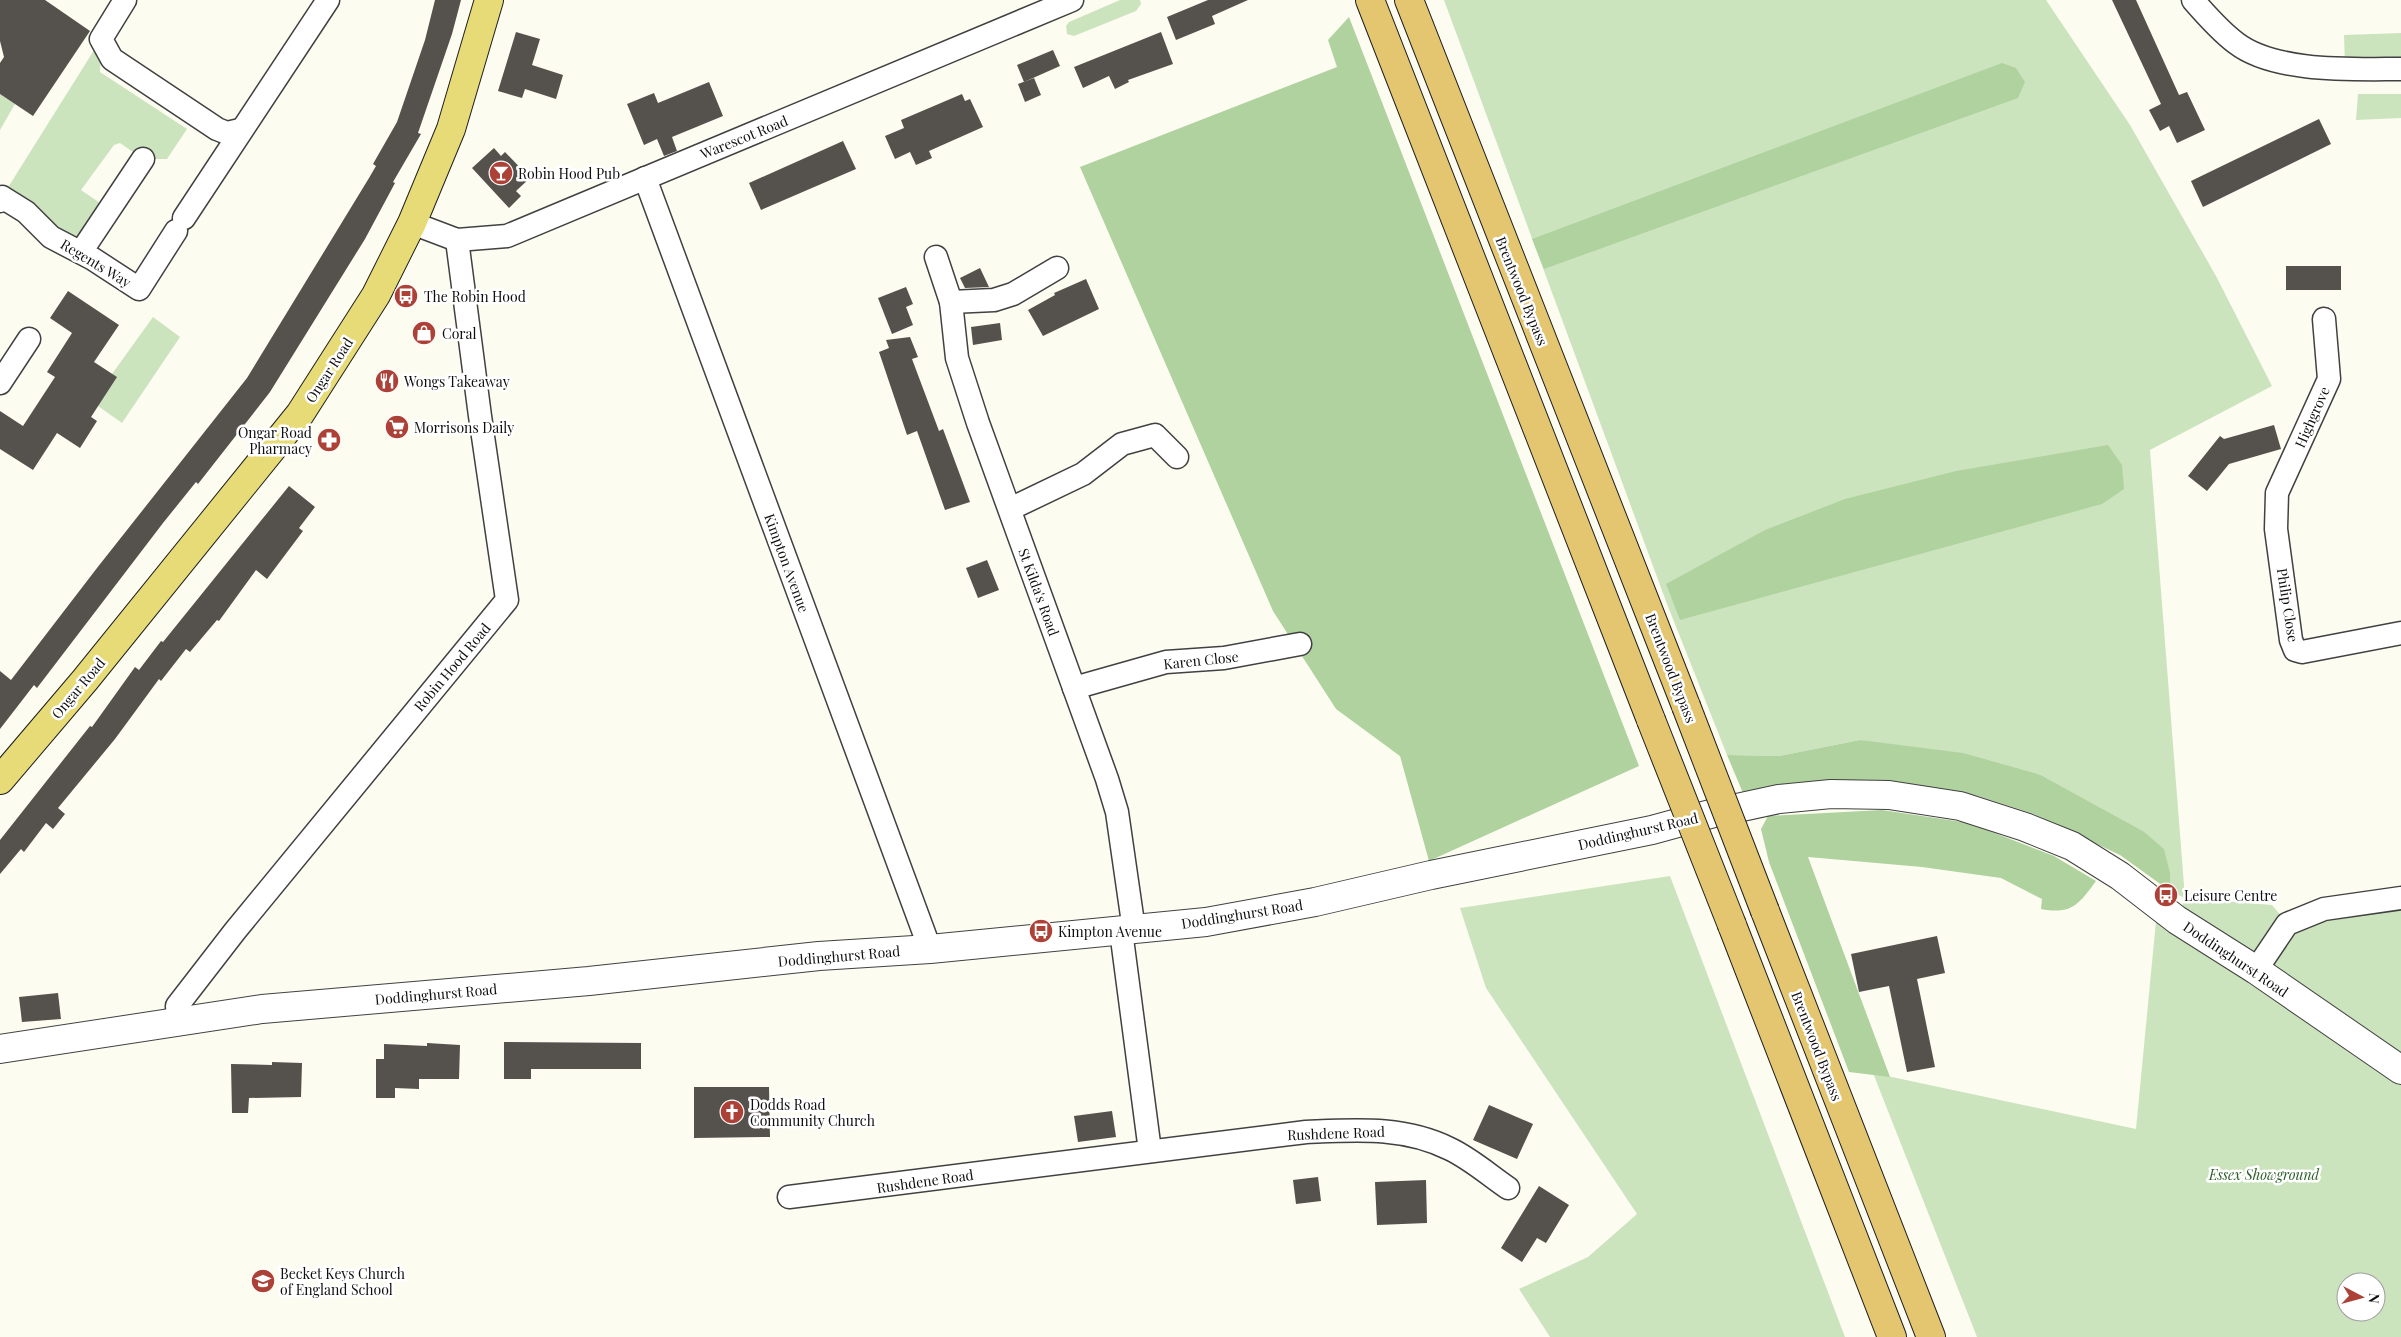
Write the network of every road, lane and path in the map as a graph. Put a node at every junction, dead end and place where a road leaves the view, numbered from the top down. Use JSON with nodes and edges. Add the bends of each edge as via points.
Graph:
{"nodes":[{"id":1,"x":125,"y":0,"type":"edge"},
{"id":2,"x":328,"y":0,"type":"edge"},
{"id":3,"x":489,"y":0,"type":"edge"},
{"id":4,"x":1072,"y":0,"type":"edge"},
{"id":5,"x":1370,"y":0,"type":"edge"},
{"id":6,"x":1409,"y":0,"type":"edge"},
{"id":7,"x":2193,"y":0,"type":"edge"},
{"id":8,"x":2401,"y":69,"type":"edge"},
{"id":9,"x":240,"y":130,"type":"junction"},
{"id":10,"x":143,"y":159,"type":"dead end"},
{"id":11,"x":644,"y":178,"type":"junction"},
{"id":12,"x":0,"y":201,"type":"edge"},
{"id":13,"x":412,"y":223,"type":"junction"},
{"id":14,"x":457,"y":240,"type":"junction"},
{"id":15,"x":81,"y":252,"type":"junction"},
{"id":16,"x":936,"y":257,"type":"dead end"},
{"id":17,"x":1058,"y":268,"type":"dead end"},
{"id":18,"x":952,"y":302,"type":"junction"},
{"id":19,"x":2324,"y":319,"type":"dead end"},
{"id":20,"x":29,"y":339,"type":"dead end"},
{"id":21,"x":0,"y":383,"type":"edge"},
{"id":22,"x":1177,"y":457,"type":"dead end"},
{"id":23,"x":1010,"y":509,"type":"junction"},
{"id":24,"x":2275,"y":512,"type":"joint"},
{"id":25,"x":2401,"y":633,"type":"edge"},
{"id":26,"x":1300,"y":644,"type":"dead end"},
{"id":27,"x":1074,"y":688,"type":"junction"},
{"id":28,"x":0,"y":780,"type":"edge"},
{"id":29,"x":2401,"y":898,"type":"edge"},
{"id":30,"x":1128,"y":930,"type":"junction"},
{"id":31,"x":930,"y":949,"type":"junction"},
{"id":32,"x":2256,"y":970,"type":"junction"},
{"id":33,"x":178,"y":1020,"type":"junction"},
{"id":34,"x":0,"y":1049,"type":"edge"},
{"id":35,"x":2401,"y":1070,"type":"edge"},
{"id":36,"x":1150,"y":1151,"type":"junction"},
{"id":37,"x":1508,"y":1188,"type":"dead end"},
{"id":38,"x":789,"y":1197,"type":"dead end"},
{"id":39,"x":1892,"y":1337,"type":"edge"},
{"id":40,"x":1931,"y":1337,"type":"edge"}],
"edges":[{"from":1,"to":9,"type":"street","via":[[100,39],[112,59],[217,129],[227,133]]},
{"from":2,"to":9,"type":"street"},
{"from":3,"to":13,"type":"main road","name":"Ongar Road","via":[[451,129]]},
{"from":4,"to":11,"type":"street","name":"Warescot Road"},
{"from":5,"to":39,"type":"highway","bridge":true},
{"from":6,"to":40,"type":"highway","name":"Brentwood Bypass","bridge":true},
{"from":7,"to":8,"type":"street","via":[[2238,44],[2260,55],[2299,65]]},
{"from":9,"to":15,"type":"street","name":"Regents Way","via":[[139,289]]},
{"from":10,"to":15,"type":"street"},
{"from":11,"to":14,"type":"street","name":"Warescot Road","via":[[507,236]]},
{"from":11,"to":31,"type":"street","name":"Kimpton Avenue"},
{"from":12,"to":15,"type":"street","name":"Regents Way","via":[[2,198],[26,212],[51,237]]},
{"from":13,"to":14,"type":"street","name":"Warescot Road"},
{"from":13,"to":28,"type":"main road","name":"Ongar Road","via":[[376,295],[300,414],[86,680]]},
{"from":14,"to":33,"type":"street","name":"Robin Hood Road","via":[[507,600],[235,931],[177,1006]]},
{"from":16,"to":18,"type":"street","name":"St Kilda's Road"},
{"from":17,"to":18,"type":"street","via":[[1014,294],[994,300]]},
{"from":18,"to":23,"type":"street","name":"St Kilda's Road","via":[[957,358]]},
{"from":19,"to":24,"type":"street","name":"Highgrove","via":[[2329,379],[2280,486]]},
{"from":20,"to":21,"type":"street"},
{"from":22,"to":23,"type":"street","via":[[1155,435],[1136,439],[1122,444],[1083,474]]},
{"from":23,"to":27,"type":"street","name":"St Kilda's Road"},
{"from":24,"to":25,"type":"street","name":"Philip Close","via":[[2291,640],[2295,650],[2318,650]]},
{"from":26,"to":27,"type":"street","name":"Karen Close","via":[[1224,658],[1166,662]]},
{"from":27,"to":30,"type":"street","name":"St Kilda's Road","via":[[1117,812]]},
{"from":29,"to":32,"type":"street","via":[[2324,909],[2287,924]]},
{"from":30,"to":31,"type":"street","name":"Doddinghurst Road"},
{"from":30,"to":32,"type":"street","name":"Doddinghurst Road","via":[[1206,922],[1315,902],[1652,830],[1779,799],[1831,794],[1889,795],[1960,806],[2072,846],[2120,876],[2177,920]]},
{"from":30,"to":36,"type":"street"},
{"from":31,"to":33,"type":"street","name":"Doddinghurst Road","via":[[819,956],[588,981],[262,1009]]},
{"from":32,"to":35,"type":"street","name":"Doddinghurst Road"},
{"from":33,"to":34,"type":"street","name":"Doddinghurst Road"},
{"from":36,"to":37,"type":"street","name":"Rushdene Road","via":[[1306,1132],[1374,1129],[1415,1135],[1450,1149]]},
{"from":36,"to":38,"type":"street","name":"Rushdene Road"}]}
